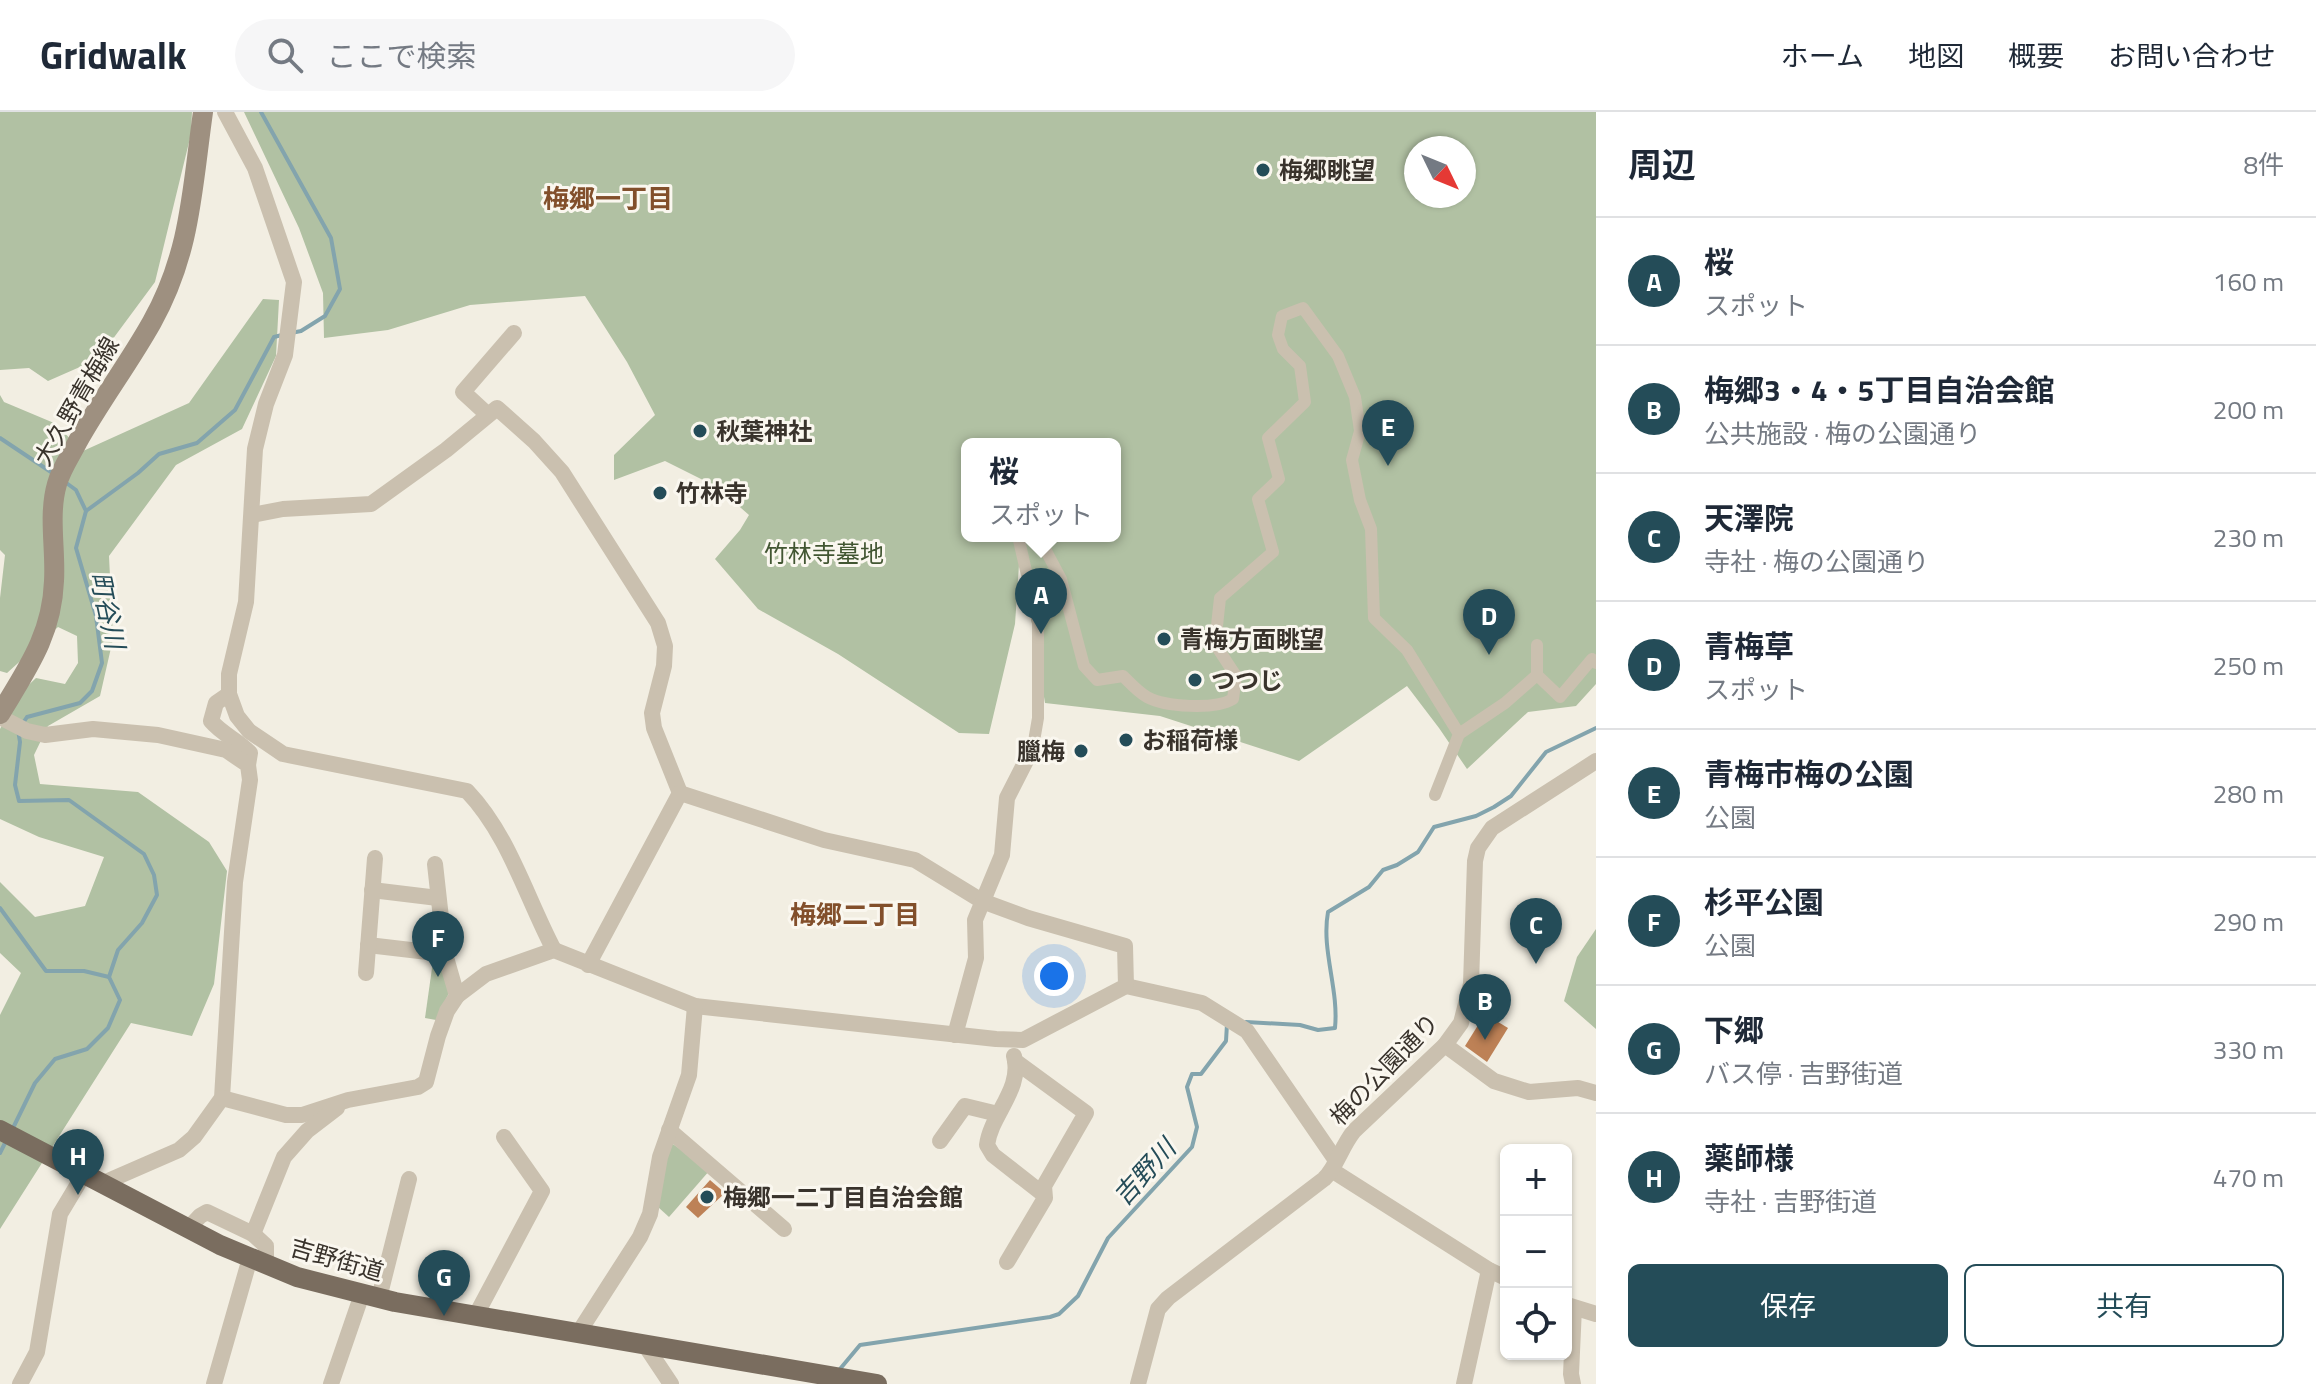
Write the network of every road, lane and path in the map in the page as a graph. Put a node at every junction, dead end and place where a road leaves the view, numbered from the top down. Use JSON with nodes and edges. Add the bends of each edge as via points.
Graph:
{"nodes":[{"id":1,"x":203,"y":112,"type":"edge"},
{"id":2,"x":225,"y":112,"type":"edge"},
{"id":3,"x":514,"y":333,"type":"dead end"},
{"id":4,"x":488,"y":415,"type":"junction"},
{"id":5,"x":252,"y":515,"type":"junction"},
{"id":6,"x":1019,"y":542,"type":"edge"},
{"id":7,"x":1041,"y":542,"type":"edge"},
{"id":8,"x":1537,"y":645,"type":"dead end"},
{"id":9,"x":1596,"y":663,"type":"edge"},
{"id":10,"x":1537,"y":675,"type":"junction"},
{"id":11,"x":229,"y":694,"type":"junction"},
{"id":12,"x":4,"y":718,"type":"edge"},
{"id":13,"x":1459,"y":734,"type":"junction"},
{"id":14,"x":1033,"y":747,"type":"joint"},
{"id":15,"x":1596,"y":761,"type":"edge"},
{"id":16,"x":248,"y":765,"type":"junction"},
{"id":17,"x":680,"y":793,"type":"junction"},
{"id":18,"x":1435,"y":795,"type":"dead end"},
{"id":19,"x":375,"y":858,"type":"dead end"},
{"id":20,"x":435,"y":864,"type":"dead end"},
{"id":21,"x":372,"y":890,"type":"junction"},
{"id":22,"x":438,"y":898,"type":"junction"},
{"id":23,"x":982,"y":901,"type":"junction"},
{"id":24,"x":368,"y":945,"type":"junction"},
{"id":25,"x":554,"y":950,"type":"junction"},
{"id":26,"x":445,"y":954,"type":"junction"},
{"id":27,"x":588,"y":965,"type":"junction"},
{"id":28,"x":366,"y":973,"type":"dead end"},
{"id":29,"x":1126,"y":986,"type":"junction"},
{"id":30,"x":457,"y":996,"type":"junction"},
{"id":31,"x":695,"y":1006,"type":"junction"},
{"id":32,"x":955,"y":1035,"type":"junction"},
{"id":33,"x":1009,"y":1039,"type":"junction"},
{"id":34,"x":1445,"y":1045,"type":"junction"},
{"id":35,"x":1015,"y":1061,"type":"junction"},
{"id":36,"x":1596,"y":1093,"type":"edge"},
{"id":37,"x":222,"y":1098,"type":"junction"},
{"id":38,"x":348,"y":1100,"type":"junction"},
{"id":39,"x":998,"y":1114,"type":"junction"},
{"id":40,"x":0,"y":1130,"type":"edge"},
{"id":41,"x":669,"y":1130,"type":"junction"},
{"id":42,"x":504,"y":1137,"type":"dead end"},
{"id":43,"x":940,"y":1141,"type":"dead end"},
{"id":44,"x":1334,"y":1165,"type":"junction"},
{"id":45,"x":92,"y":1179,"type":"junction"},
{"id":46,"x":409,"y":1179,"type":"dead end"},
{"id":47,"x":1043,"y":1194,"type":"junction"},
{"id":48,"x":188,"y":1229,"type":"junction"},
{"id":49,"x":784,"y":1229,"type":"dead end"},
{"id":50,"x":253,"y":1234,"type":"junction"},
{"id":51,"x":258,"y":1262,"type":"junction"},
{"id":52,"x":1007,"y":1262,"type":"dead end"},
{"id":53,"x":1489,"y":1270,"type":"junction"},
{"id":54,"x":1500,"y":1275,"type":"edge"},
{"id":55,"x":371,"y":1296,"type":"junction"},
{"id":56,"x":1572,"y":1308,"type":"edge"},
{"id":57,"x":1596,"y":1314,"type":"edge"},
{"id":58,"x":476,"y":1315,"type":"junction"},
{"id":59,"x":579,"y":1332,"type":"junction"},
{"id":60,"x":645,"y":1345,"type":"junction"},
{"id":61,"x":1571,"y":1360,"type":"edge"},
{"id":62,"x":20,"y":1384,"type":"edge"},
{"id":63,"x":214,"y":1384,"type":"edge"},
{"id":64,"x":331,"y":1384,"type":"edge"},
{"id":65,"x":671,"y":1384,"type":"edge"},
{"id":66,"x":877,"y":1384,"type":"edge"},
{"id":67,"x":1138,"y":1384,"type":"edge"},
{"id":68,"x":1464,"y":1384,"type":"edge"},
{"id":69,"x":1573,"y":1384,"type":"edge"}],
"edges":[{"from":1,"to":12,"type":"main road","name":"大久野青梅線","via":[[177,271],[60,478],[48,627]]},
{"from":2,"to":5,"type":"street","via":[[255,168],[294,282],[285,355],[255,449]]},
{"from":3,"to":4,"type":"street","via":[[463,392]]},
{"from":4,"to":5,"type":"street","via":[[371,504]]},
{"from":4,"to":17,"type":"street","via":[[497,408],[562,472],[658,623],[664,666],[652,713]]},
{"from":5,"to":11,"type":"street","via":[[246,602]]},
{"from":6,"to":14,"type":"street","via":[[1038,623]]},
{"from":7,"to":13,"type":"street","via":[[1061,579],[1084,666],[1097,680],[1123,676],[1144,696],[1161,703],[1224,704],[1233,699],[1236,676],[1215,644],[1220,598],[1273,552],[1258,499],[1279,479],[1268,438],[1305,402],[1300,366],[1283,349],[1278,335],[1282,316],[1303,308],[1338,356],[1355,397],[1360,431],[1352,460],[1371,529],[1374,618],[1407,650]]},
{"from":8,"to":10,"type":"street"},
{"from":9,"to":10,"type":"street","via":[[1592,659],[1560,697]]},
{"from":10,"to":13,"type":"street"},
{"from":11,"to":16,"type":"street","via":[[216,703],[211,721],[250,753]]},
{"from":11,"to":25,"type":"street","via":[[241,723],[283,754],[467,791],[500,835]]},
{"from":12,"to":16,"type":"street","via":[[45,735],[93,729],[158,735],[226,750]]},
{"from":13,"to":18,"type":"street"},
{"from":14,"to":23,"type":"street","via":[[1007,798],[1002,855]]},
{"from":15,"to":34,"type":"street","name":"梅の公園通り","via":[[1492,828],[1478,848],[1471,984],[1461,1023]]},
{"from":16,"to":37,"type":"street"},
{"from":17,"to":23,"type":"street","via":[[824,840],[915,860]]},
{"from":17,"to":27,"type":"street"},
{"from":19,"to":21,"type":"street"},
{"from":20,"to":22,"type":"street"},
{"from":21,"to":22,"type":"street"},
{"from":21,"to":24,"type":"street"},
{"from":22,"to":26,"type":"street"},
{"from":23,"to":29,"type":"street","via":[[1125,946]]},
{"from":23,"to":32,"type":"street","via":[[975,920],[976,958]]},
{"from":24,"to":26,"type":"street"},
{"from":24,"to":28,"type":"street"},
{"from":25,"to":27,"type":"street"},
{"from":25,"to":30,"type":"street","via":[[486,974]]},
{"from":26,"to":30,"type":"street"},
{"from":27,"to":31,"type":"street"},
{"from":29,"to":33,"type":"street","via":[[1023,1040]]},
{"from":29,"to":44,"type":"street","via":[[1202,1003],[1247,1031]]},
{"from":30,"to":38,"type":"street","via":[[443,1023],[426,1082]]},
{"from":31,"to":32,"type":"street"},
{"from":31,"to":41,"type":"street","via":[[689,1075]]},
{"from":32,"to":33,"type":"street"},
{"from":33,"to":35,"type":"street"},
{"from":34,"to":36,"type":"street","via":[[1506,1085],[1529,1092],[1578,1088]]},
{"from":34,"to":44,"type":"street","name":"梅の公園通り","via":[[1354,1131]]},
{"from":35,"to":39,"type":"street","via":[[1011,1089]]},
{"from":35,"to":47,"type":"street","via":[[1086,1113]]},
{"from":37,"to":38,"type":"street","via":[[286,1115]]},
{"from":37,"to":45,"type":"street","via":[[179,1150]]},
{"from":38,"to":50,"type":"street","via":[[307,1131],[284,1157]]},
{"from":39,"to":43,"type":"street","via":[[965,1106]]},
{"from":39,"to":47,"type":"street","via":[[988,1136],[989,1151]]},
{"from":40,"to":45,"type":"main road","name":"吉野街道"},
{"from":41,"to":49,"type":"street"},
{"from":41,"to":59,"type":"street","via":[[640,1237]]},
{"from":42,"to":58,"type":"street","via":[[542,1191]]},
{"from":44,"to":53,"type":"street"},
{"from":44,"to":67,"type":"street","name":"梅の公園通り","via":[[1158,1309]]},
{"from":45,"to":48,"type":"main road","name":"吉野街道"},
{"from":45,"to":62,"type":"street","via":[[60,1214],[37,1352]]},
{"from":46,"to":55,"type":"street"},
{"from":47,"to":52,"type":"street"},
{"from":48,"to":50,"type":"street","via":[[207,1212]]},
{"from":48,"to":51,"type":"main road","name":"吉野街道"},
{"from":50,"to":51,"type":"street","via":[[266,1246]]},
{"from":51,"to":55,"type":"main road","name":"吉野街道"},
{"from":51,"to":63,"type":"street"},
{"from":53,"to":54,"type":"street"},
{"from":53,"to":68,"type":"street"},
{"from":55,"to":58,"type":"main road","name":"吉野街道"},
{"from":55,"to":64,"type":"street"},
{"from":56,"to":57,"type":"street"},
{"from":58,"to":59,"type":"main road","name":"吉野街道"},
{"from":59,"to":60,"type":"main road","name":"吉野街道"},
{"from":60,"to":65,"type":"street"},
{"from":60,"to":66,"type":"main road","name":"吉野街道"},
{"from":61,"to":69,"type":"street"}]}
